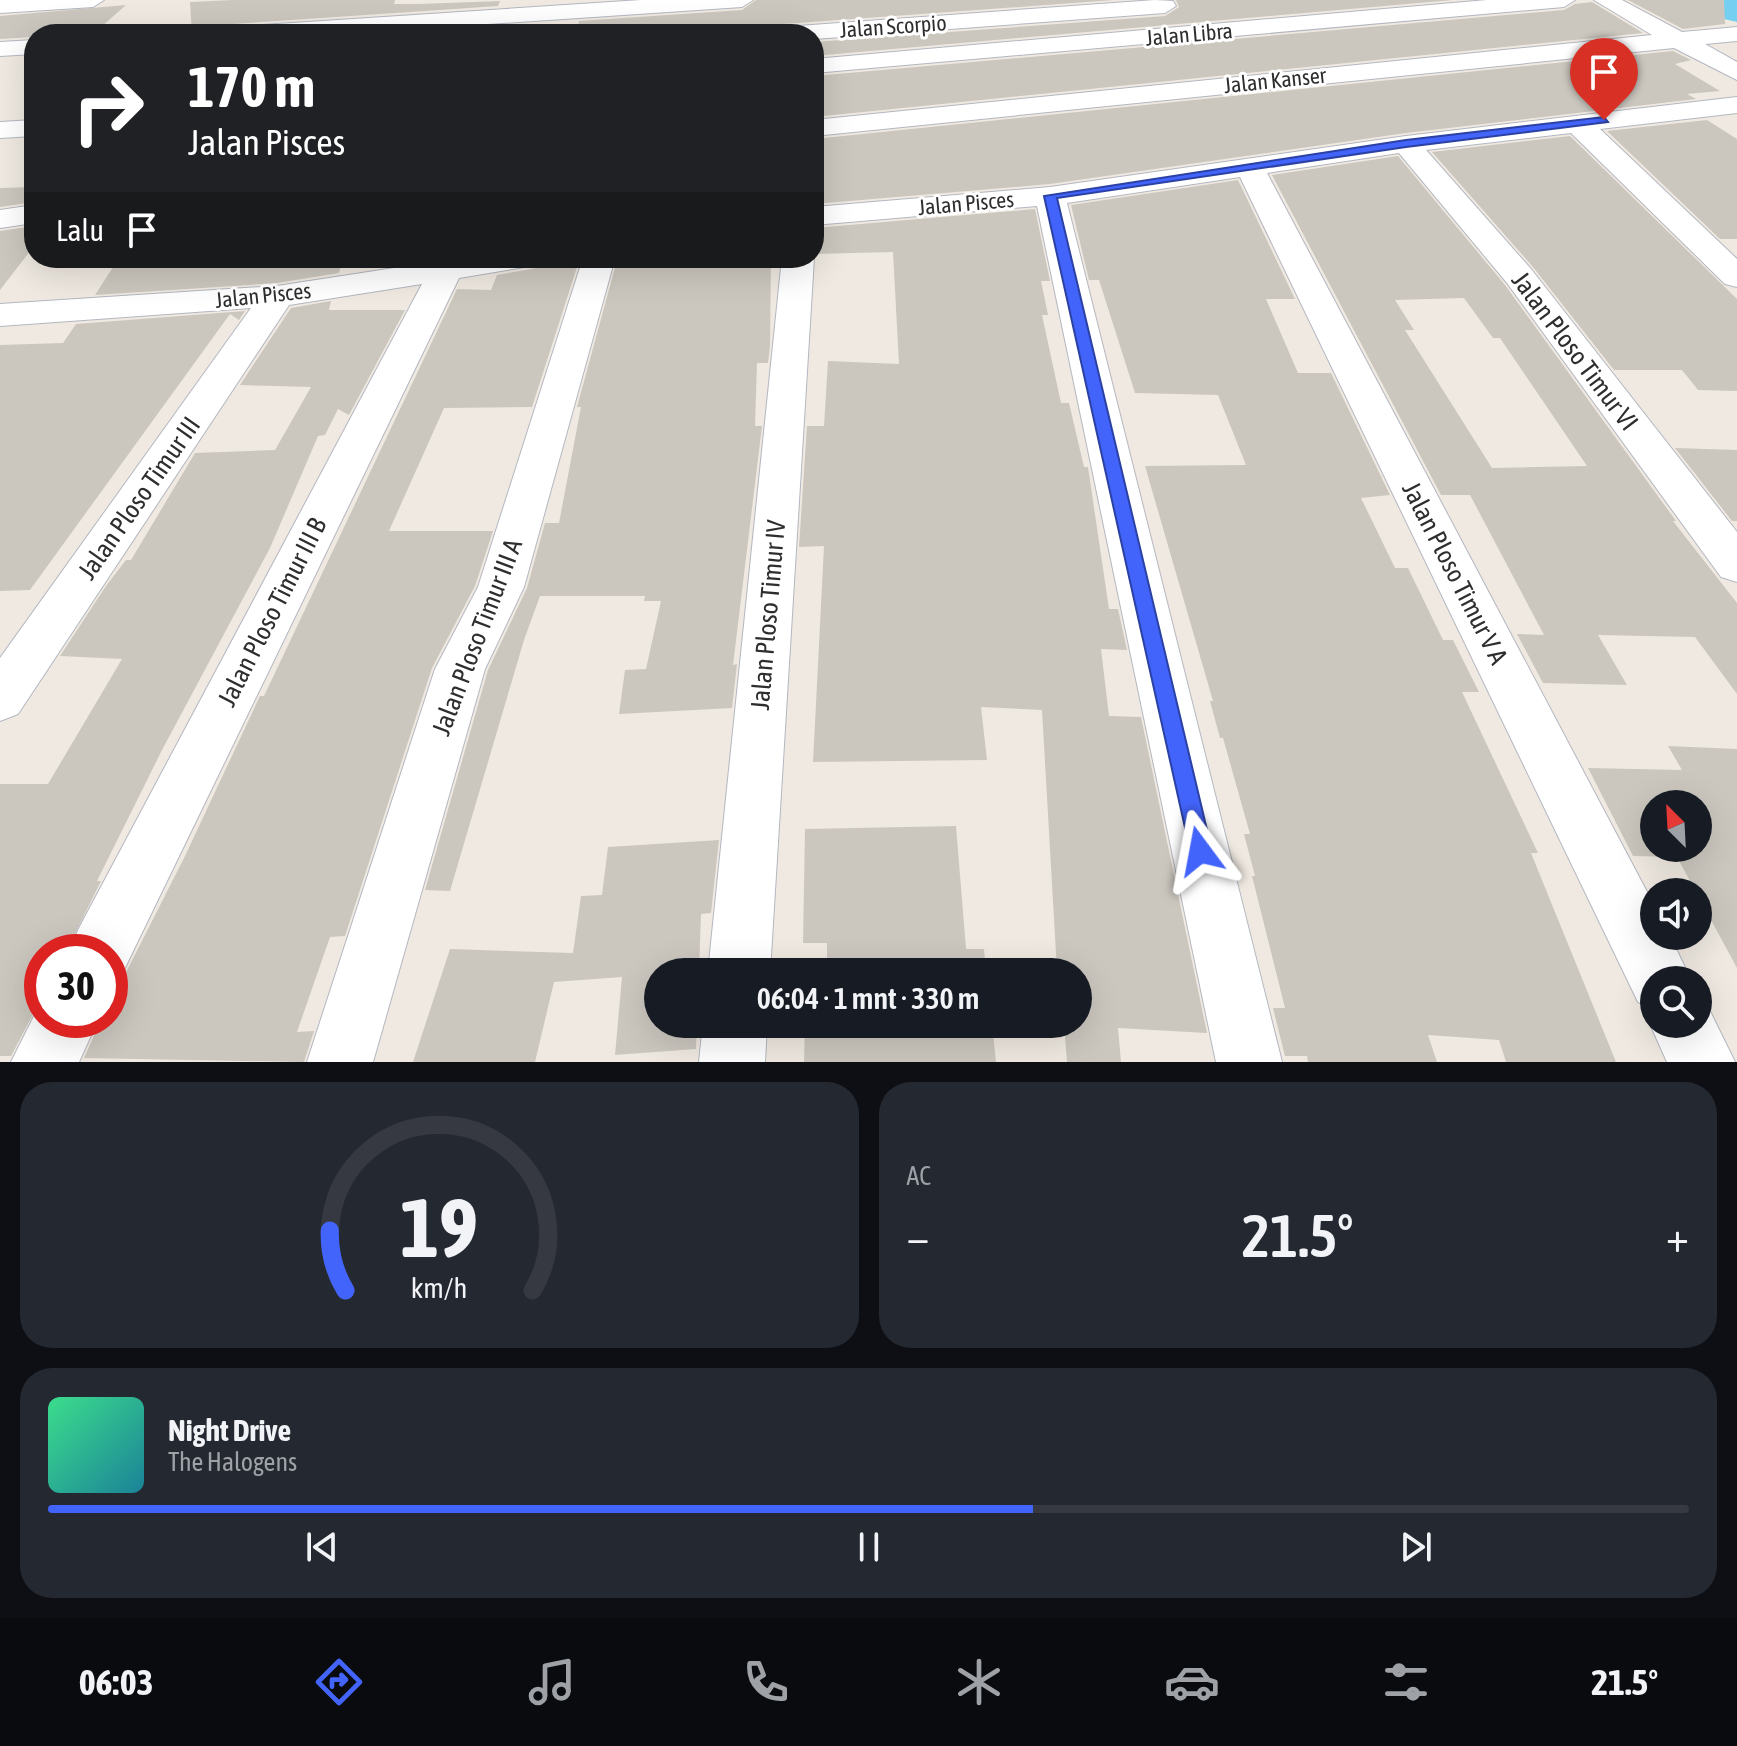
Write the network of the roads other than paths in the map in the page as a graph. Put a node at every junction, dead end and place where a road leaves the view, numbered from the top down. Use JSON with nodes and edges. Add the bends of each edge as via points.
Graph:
{"nodes":[{"id":1,"x":93,"y":0,"type":"edge"},
{"id":2,"x":742,"y":0,"type":"edge"},
{"id":3,"x":1564,"y":0,"type":"edge"},
{"id":4,"x":1605,"y":0,"type":"edge"},
{"id":5,"x":1194,"y":4,"type":"dead end"},
{"id":6,"x":0,"y":6,"type":"edge"},
{"id":7,"x":505,"y":17,"type":"edge"},
{"id":8,"x":393,"y":24,"type":"edge"},
{"id":9,"x":824,"y":31,"type":"edge"},
{"id":10,"x":1737,"y":34,"type":"edge"},
{"id":11,"x":1679,"y":39,"type":"junction"},
{"id":12,"x":24,"y":48,"type":"edge"},
{"id":13,"x":0,"y":49,"type":"edge"},
{"id":14,"x":824,"y":65,"type":"edge"},
{"id":15,"x":1737,"y":72,"type":"edge"},
{"id":16,"x":1724,"y":106,"type":"edge"},
{"id":17,"x":1577,"y":123,"type":"junction"},
{"id":18,"x":824,"y":127,"type":"edge"},
{"id":19,"x":24,"y":129,"type":"edge"},
{"id":20,"x":0,"y":130,"type":"edge"},
{"id":21,"x":1737,"y":130,"type":"edge"},
{"id":22,"x":1406,"y":144,"type":"junction"},
{"id":23,"x":1249,"y":166,"type":"junction"},
{"id":24,"x":1050,"y":196,"type":"junction"},
{"id":25,"x":824,"y":215,"type":"edge"},
{"id":26,"x":401,"y":268,"type":"edge"},
{"id":27,"x":413,"y":268,"type":"edge"},
{"id":28,"x":468,"y":268,"type":"edge"},
{"id":29,"x":596,"y":268,"type":"edge"},
{"id":30,"x":797,"y":268,"type":"edge"},
{"id":31,"x":445,"y":272,"type":"junction"},
{"id":32,"x":1737,"y":277,"type":"edge"},
{"id":33,"x":277,"y":296,"type":"junction"},
{"id":34,"x":12,"y":314,"type":"edge"},
{"id":35,"x":0,"y":340,"type":"edge"},
{"id":36,"x":1737,"y":565,"type":"edge"},
{"id":37,"x":0,"y":699,"type":"edge"},
{"id":38,"x":109,"y":934,"type":"edge"},
{"id":39,"x":740,"y":958,"type":"edge"},
{"id":40,"x":1653,"y":966,"type":"edge"},
{"id":41,"x":57,"y":1038,"type":"edge"},
{"id":42,"x":734,"y":1038,"type":"edge"},
{"id":43,"x":1689,"y":1038,"type":"edge"},
{"id":44,"x":44,"y":1062,"type":"edge"},
{"id":45,"x":340,"y":1062,"type":"edge"},
{"id":46,"x":732,"y":1062,"type":"edge"},
{"id":47,"x":1249,"y":1062,"type":"edge"},
{"id":48,"x":1702,"y":1062,"type":"edge"}],
"edges":[{"from":1,"to":6,"type":"street"},
{"from":2,"to":7,"type":"street"},
{"from":3,"to":14,"type":"street","name":"Jalan Libra"},
{"from":4,"to":11,"type":"street"},
{"from":5,"to":9,"type":"street","name":"Jalan Scorpio"},
{"from":7,"to":8,"type":"street"},
{"from":10,"to":11,"type":"street","name":"Jalan Kanser"},
{"from":11,"to":15,"type":"street"},
{"from":11,"to":18,"type":"street","name":"Jalan Kanser"},
{"from":12,"to":13,"type":"street"},
{"from":16,"to":17,"type":"street","name":"Jalan Pisces"},
{"from":16,"to":21,"type":"street"},
{"from":17,"to":22,"type":"street","name":"Jalan Pisces"},
{"from":17,"to":32,"type":"street"},
{"from":19,"to":20,"type":"street"},
{"from":22,"to":23,"type":"street","name":"Jalan Pisces"},
{"from":22,"to":36,"type":"street","name":"Jalan Ploso Timur VI","via":[[1519,276]]},
{"from":23,"to":24,"type":"street","name":"Jalan Pisces"},
{"from":23,"to":40,"type":"street","name":"Jalan Ploso Timur V A"},
{"from":24,"to":25,"type":"street","name":"Jalan Pisces"},
{"from":24,"to":47,"type":"street"},
{"from":26,"to":33,"type":"street","name":"Jalan Pisces"},
{"from":27,"to":31,"type":"street","name":"Jalan Pisces"},
{"from":28,"to":31,"type":"street","name":"Jalan Pisces"},
{"from":29,"to":45,"type":"street","name":"Jalan Ploso Timur III A","via":[[501,587],[460,669]]},
{"from":30,"to":39,"type":"street","name":"Jalan Ploso Timur IV"},
{"from":31,"to":38,"type":"street","name":"Jalan Ploso Timur III B"},
{"from":33,"to":34,"type":"street","name":"Jalan Pisces"},
{"from":33,"to":37,"type":"street","name":"Jalan Ploso Timur III"},
{"from":34,"to":35,"type":"street"},
{"from":41,"to":44,"type":"street"},
{"from":42,"to":46,"type":"street"},
{"from":43,"to":48,"type":"street"}]}
